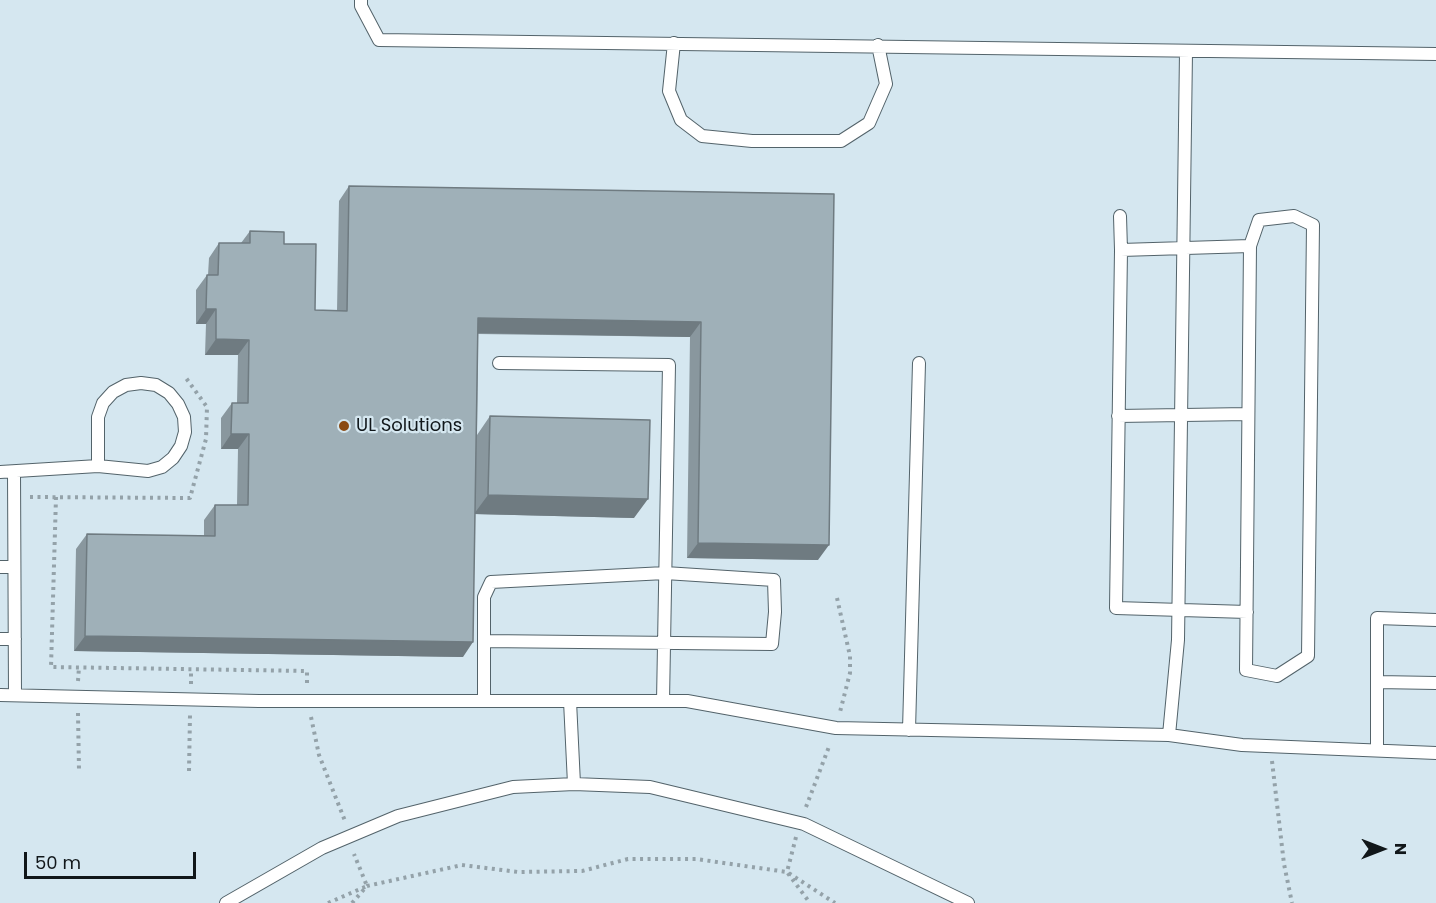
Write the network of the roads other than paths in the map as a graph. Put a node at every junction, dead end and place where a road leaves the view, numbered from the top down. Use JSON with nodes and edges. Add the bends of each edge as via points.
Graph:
{"nodes":[{"id":1,"x":361,"y":0,"type":"edge"},
{"id":2,"x":674,"y":43,"type":"junction"},
{"id":3,"x":878,"y":45,"type":"junction"},
{"id":4,"x":1186,"y":52,"type":"junction"},
{"id":5,"x":1436,"y":54,"type":"edge"},
{"id":6,"x":1120,"y":216,"type":"dead end"},
{"id":7,"x":1250,"y":246,"type":"junction"},
{"id":8,"x":1184,"y":248,"type":"junction"},
{"id":9,"x":1121,"y":250,"type":"junction"},
{"id":10,"x":499,"y":363,"type":"dead end"},
{"id":11,"x":919,"y":363,"type":"dead end"},
{"id":12,"x":1181,"y":414,"type":"junction"},
{"id":13,"x":1248,"y":414,"type":"junction"},
{"id":14,"x":1118,"y":416,"type":"junction"},
{"id":15,"x":98,"y":466,"type":"junction"},
{"id":16,"x":0,"y":472,"type":"edge"},
{"id":17,"x":14,"y":472,"type":"junction"},
{"id":18,"x":0,"y":567,"type":"edge"},
{"id":19,"x":15,"y":567,"type":"junction"},
{"id":20,"x":666,"y":573,"type":"junction"},
{"id":21,"x":1179,"y":610,"type":"junction"},
{"id":22,"x":1247,"y":612,"type":"junction"},
{"id":23,"x":1436,"y":620,"type":"edge"},
{"id":24,"x":0,"y":639,"type":"edge"},
{"id":25,"x":15,"y":639,"type":"junction"},
{"id":26,"x":484,"y":641,"type":"junction"},
{"id":27,"x":664,"y":644,"type":"junction"},
{"id":28,"x":1377,"y":682,"type":"junction"},
{"id":29,"x":1436,"y":683,"type":"edge"},
{"id":30,"x":0,"y":695,"type":"edge"},
{"id":31,"x":15,"y":695,"type":"junction"},
{"id":32,"x":483,"y":701,"type":"junction"},
{"id":33,"x":570,"y":701,"type":"junction"},
{"id":34,"x":663,"y":701,"type":"junction"},
{"id":35,"x":909,"y":730,"type":"junction"},
{"id":36,"x":1169,"y":735,"type":"junction"},
{"id":37,"x":1377,"y":750,"type":"junction"},
{"id":38,"x":1436,"y":753,"type":"edge"},
{"id":39,"x":574,"y":784,"type":"junction"},
{"id":40,"x":226,"y":903,"type":"edge"},
{"id":41,"x":968,"y":903,"type":"edge"}],
"edges":[{"from":1,"to":2,"type":"lane","via":[[379,40]]},
{"from":2,"to":3,"type":"lane"},
{"from":2,"to":3,"type":"lane","via":[[669,91],[681,120],[702,136],[752,141],[841,141],[869,123],[886,84]]},
{"from":3,"to":4,"type":"lane"},
{"from":4,"to":5,"type":"lane"},
{"from":4,"to":8,"type":"lane"},
{"from":6,"to":9,"type":"lane"},
{"from":7,"to":8,"type":"lane"},
{"from":7,"to":13,"type":"lane"},
{"from":7,"to":22,"type":"lane","via":[[1259,220],[1294,216],[1313,225],[1308,656],[1277,676],[1246,670]]},
{"from":8,"to":9,"type":"lane"},
{"from":8,"to":12,"type":"lane"},
{"from":9,"to":14,"type":"lane"},
{"from":10,"to":20,"type":"lane","via":[[669,365]]},
{"from":11,"to":35,"type":"lane"},
{"from":12,"to":13,"type":"lane"},
{"from":12,"to":14,"type":"lane"},
{"from":12,"to":21,"type":"lane"},
{"from":13,"to":22,"type":"lane"},
{"from":14,"to":21,"type":"lane","via":[[1116,608]]},
{"from":15,"to":15,"type":"lane","via":[[148,471],[173,458],[181,446],[184,417],[169,393],[141,383],[113,392],[98,417]]},
{"from":15,"to":17,"type":"lane"},
{"from":16,"to":17,"type":"lane"},
{"from":17,"to":19,"type":"lane"},
{"from":18,"to":19,"type":"lane"},
{"from":19,"to":25,"type":"lane"},
{"from":20,"to":26,"type":"lane","via":[[491,582],[484,597]]},
{"from":20,"to":27,"type":"lane"},
{"from":20,"to":27,"type":"lane","via":[[774,580],[776,612],[772,644]]},
{"from":21,"to":22,"type":"lane"},
{"from":21,"to":36,"type":"lane"},
{"from":23,"to":28,"type":"lane","via":[[1377,618]]},
{"from":24,"to":25,"type":"lane"},
{"from":25,"to":31,"type":"lane"},
{"from":26,"to":27,"type":"lane"},
{"from":26,"to":32,"type":"lane"},
{"from":27,"to":34,"type":"lane"},
{"from":28,"to":29,"type":"lane"},
{"from":28,"to":37,"type":"lane"},
{"from":30,"to":31,"type":"lane"},
{"from":31,"to":32,"type":"lane"},
{"from":32,"to":33,"type":"lane"},
{"from":33,"to":34,"type":"lane"},
{"from":33,"to":39,"type":"lane"},
{"from":34,"to":35,"type":"lane","via":[[687,701],[836,728]]},
{"from":35,"to":36,"type":"lane"},
{"from":36,"to":37,"type":"lane","via":[[1270,746]]},
{"from":37,"to":38,"type":"lane"},
{"from":39,"to":40,"type":"lane","via":[[513,787],[398,816],[322,848]]},
{"from":39,"to":41,"type":"lane","via":[[650,787],[804,824]]}]}
